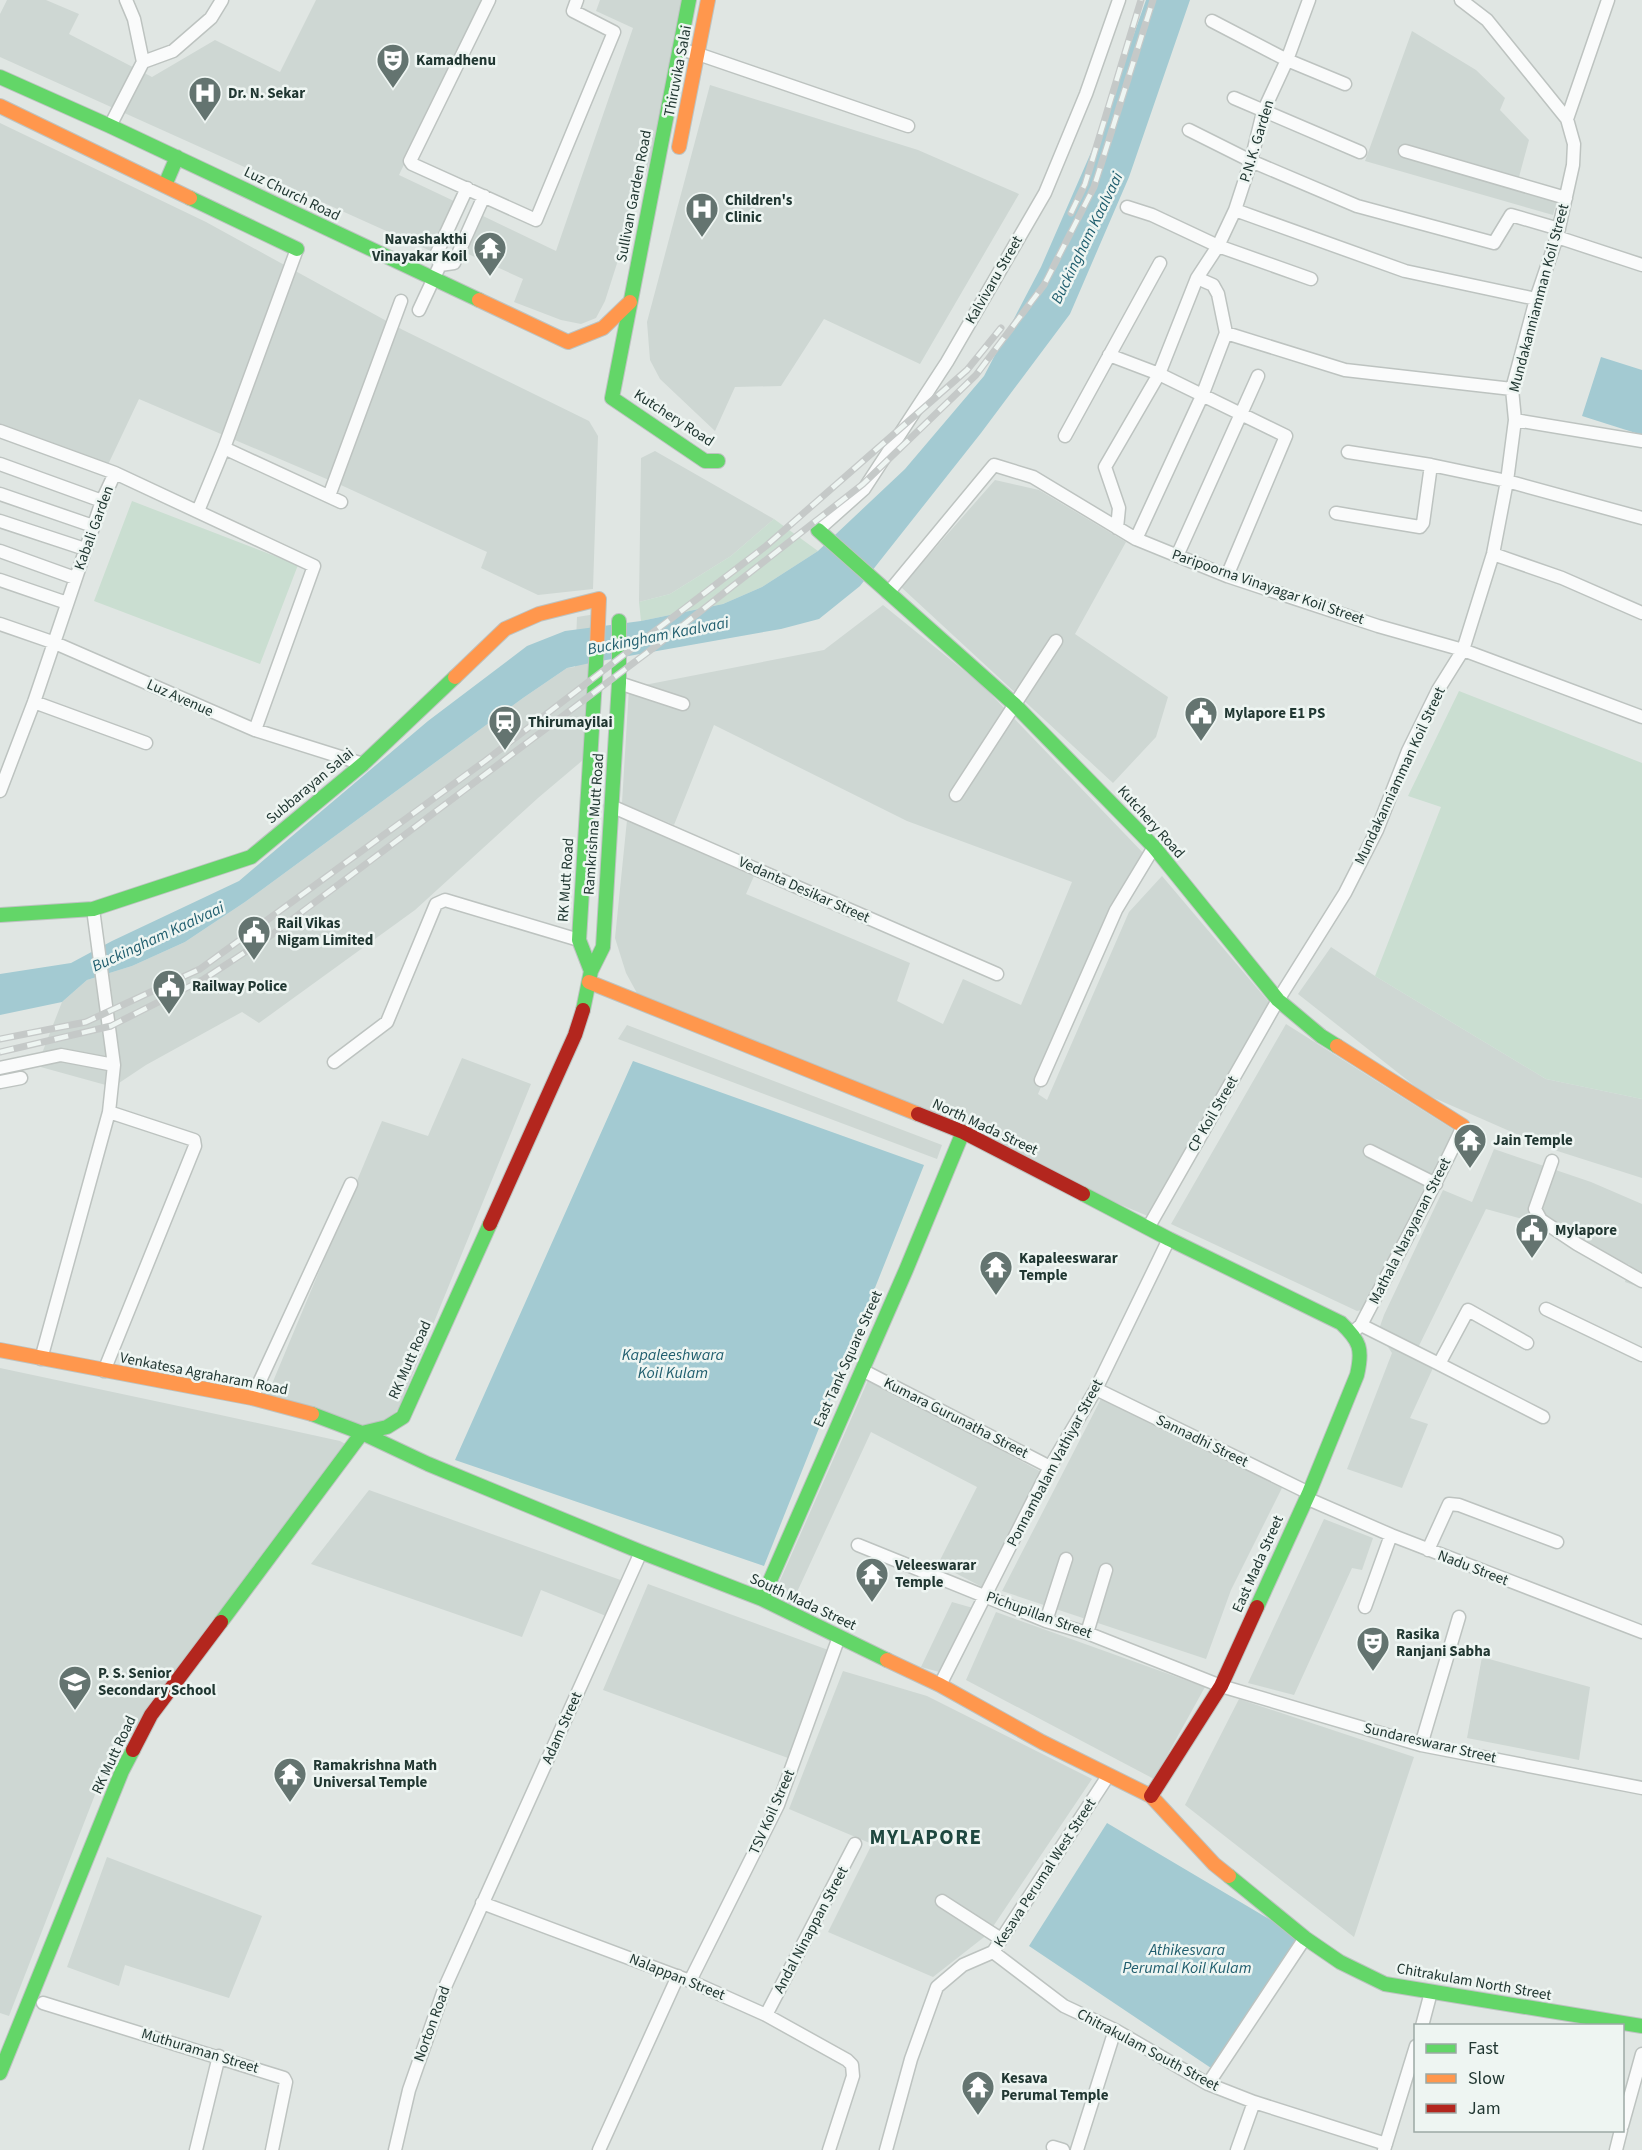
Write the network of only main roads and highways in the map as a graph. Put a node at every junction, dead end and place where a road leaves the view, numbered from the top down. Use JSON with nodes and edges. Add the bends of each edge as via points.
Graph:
{"nodes":[{"id":1,"x":689,"y":0,"type":"edge"},
{"id":2,"x":708,"y":0,"type":"edge"},
{"id":3,"x":0,"y":77,"type":"edge"},
{"id":4,"x":0,"y":106,"type":"edge"},
{"id":5,"x":679,"y":147,"type":"dead end"},
{"id":6,"x":177,"y":157,"type":"junction"},
{"id":7,"x":165,"y":185,"type":"junction"},
{"id":8,"x":297,"y":249,"type":"road end"},
{"id":9,"x":630,"y":302,"type":"junction"},
{"id":10,"x":612,"y":398,"type":"joint"},
{"id":11,"x":718,"y":461,"type":"dead end"},
{"id":12,"x":823,"y":535,"type":"road end"},
{"id":13,"x":599,"y":599,"type":"joint"},
{"id":14,"x":619,"y":621,"type":"dead end"},
{"id":15,"x":0,"y":915,"type":"edge"},
{"id":16,"x":590,"y":977,"type":"junction"},
{"id":17,"x":1463,"y":1126,"type":"road end"},
{"id":18,"x":963,"y":1132,"type":"junction"},
{"id":19,"x":1357,"y":1329,"type":"joint"},
{"id":20,"x":0,"y":1350,"type":"edge"},
{"id":21,"x":362,"y":1433,"type":"junction"},
{"id":22,"x":428,"y":1464,"type":"joint"},
{"id":23,"x":762,"y":1599,"type":"junction"},
{"id":24,"x":1151,"y":1796,"type":"junction"},
{"id":25,"x":1642,"y":2026,"type":"edge"},
{"id":26,"x":7,"y":2042,"type":"edge"},
{"id":27,"x":0,"y":2073,"type":"edge"}],
"edges":[{"from":1,"to":9,"type":"main road","name":"Sullivan Garden Road"},
{"from":2,"to":5,"type":"main road","name":"Thiruvika Salai"},
{"from":3,"to":6,"type":"main road","name":"Luz Church Road"},
{"from":4,"to":7,"type":"main road"},
{"from":6,"to":7,"type":"main road"},
{"from":6,"to":9,"type":"main road","name":"Luz Church Road","via":[[568,342],[600,331]]},
{"from":7,"to":8,"type":"main road"},
{"from":9,"to":10,"type":"main road","name":"Sullivan Garden Road"},
{"from":10,"to":11,"type":"main road","name":"Kutchery Road","via":[[705,461]]},
{"from":12,"to":17,"type":"main road","name":"Kutchery Road","via":[[1014,704],[1154,847],[1278,1000],[1321,1036]]},
{"from":13,"to":15,"type":"main road","name":"Subbarayan Salai","via":[[541,613],[505,629],[363,764],[251,856],[93,909]]},
{"from":13,"to":16,"type":"main road","name":"RK Mutt Road","via":[[579,940]]},
{"from":14,"to":16,"type":"main road","name":"Ramkrishna Mutt Road","via":[[603,947]]},
{"from":16,"to":18,"type":"main road","name":"North Mada Street"},
{"from":16,"to":21,"type":"main road","name":"RK Mutt Road","via":[[575,1035],[403,1417],[387,1427]]},
{"from":18,"to":19,"type":"main road","name":"North Mada Street","via":[[1169,1239]]},
{"from":18,"to":23,"type":"main road","name":"East Tank Square Street"},
{"from":19,"to":24,"type":"main road","name":"East Mada Street","via":[[1362,1358],[1308,1496],[1221,1686]]},
{"from":20,"to":21,"type":"main road","name":"Venkatesa Agraharam Road","via":[[252,1398],[316,1415]]},
{"from":21,"to":22,"type":"main road","name":"Venkatesa Agraharam Road"},
{"from":21,"to":26,"type":"main road","name":"RK Mutt Road","via":[[152,1715],[122,1771]]},
{"from":22,"to":23,"type":"main road","name":"South Mada Street"},
{"from":23,"to":24,"type":"main road","name":"South Mada Street","via":[[940,1685]]},
{"from":24,"to":25,"type":"main road","name":"Chitrakulam North Street","via":[[1214,1864],[1305,1938],[1340,1962],[1385,1984]]},
{"from":26,"to":27,"type":"main road","name":"RK Mutt Road"}]}
